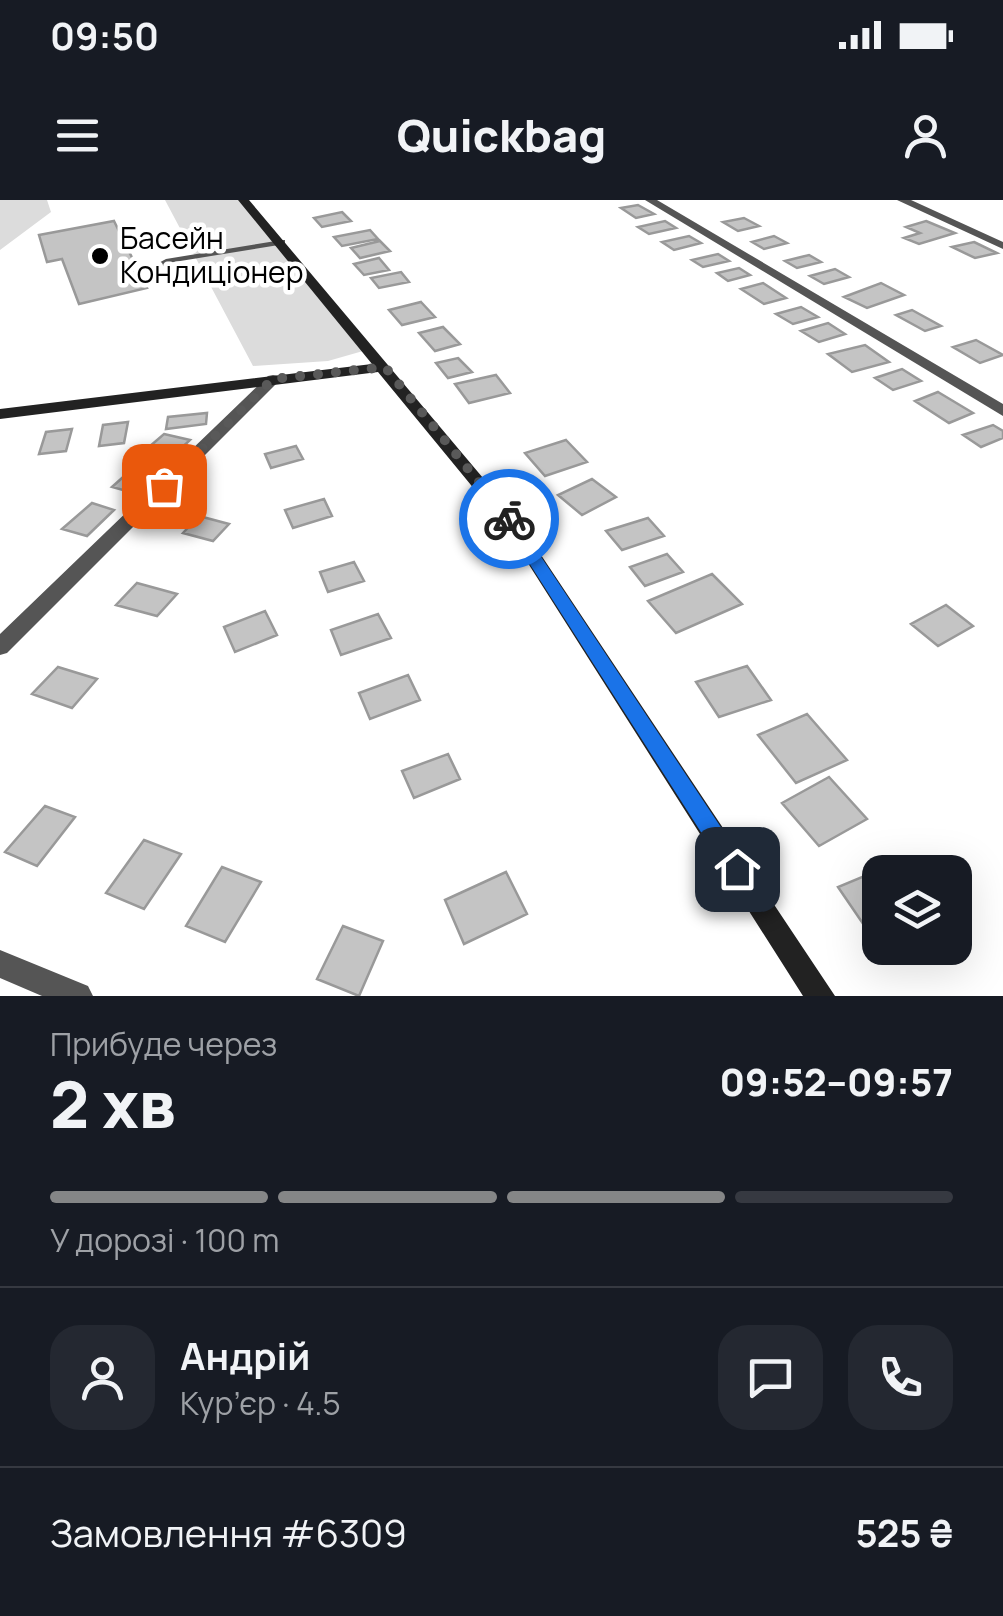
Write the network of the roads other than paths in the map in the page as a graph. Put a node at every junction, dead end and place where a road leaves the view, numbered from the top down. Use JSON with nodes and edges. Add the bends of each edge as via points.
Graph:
{"nodes":[{"id":1,"x":243,"y":200,"type":"edge"},
{"id":2,"x":650,"y":200,"type":"edge"},
{"id":3,"x":902,"y":200,"type":"edge"},
{"id":4,"x":282,"y":242,"type":"junction"},
{"id":5,"x":1003,"y":246,"type":"edge"},
{"id":6,"x":161,"y":275,"type":"dead end"},
{"id":7,"x":385,"y":367,"type":"junction"},
{"id":8,"x":273,"y":379,"type":"junction"},
{"id":9,"x":1003,"y":411,"type":"edge"},
{"id":10,"x":0,"y":414,"type":"edge"},
{"id":11,"x":0,"y":647,"type":"edge"},
{"id":12,"x":0,"y":964,"type":"edge"},
{"id":13,"x":78,"y":996,"type":"edge"},
{"id":14,"x":820,"y":996,"type":"edge"}],
"edges":[{"from":1,"to":4,"type":"street"},
{"from":2,"to":9,"type":"street"},
{"from":3,"to":5,"type":"street"},
{"from":4,"to":6,"type":"lane","via":[[166,262],[157,266]]},
{"from":4,"to":7,"type":"street"},
{"from":7,"to":8,"type":"street"},
{"from":7,"to":14,"type":"street","via":[[509,520]]},
{"from":8,"to":10,"type":"street"},
{"from":8,"to":11,"type":"street"},
{"from":12,"to":13,"type":"street"}]}
